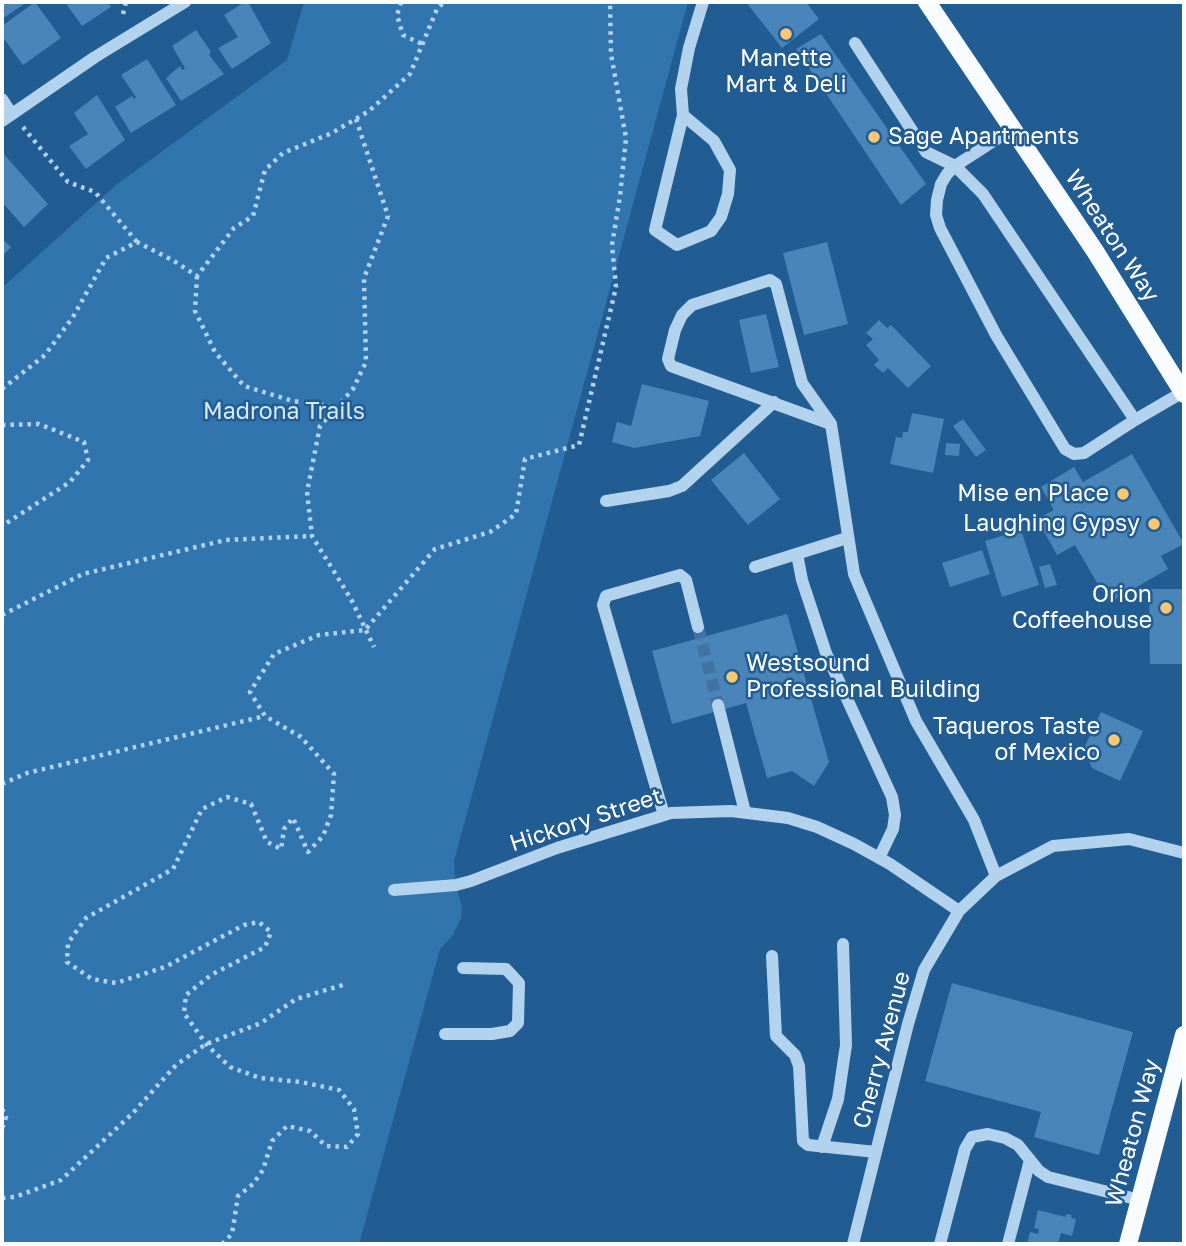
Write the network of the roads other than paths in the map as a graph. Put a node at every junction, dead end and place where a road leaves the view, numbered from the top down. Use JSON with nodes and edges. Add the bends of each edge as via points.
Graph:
{"nodes":[{"id":1,"x":185,"y":2,"type":"edge"},
{"id":2,"x":703,"y":2,"type":"edge"},
{"id":3,"x":927,"y":2,"type":"edge"},
{"id":4,"x":855,"y":43,"type":"dead end"},
{"id":5,"x":2,"y":99,"type":"edge"},
{"id":6,"x":683,"y":115,"type":"junction"},
{"id":7,"x":6,"y":117,"type":"edge"},
{"id":8,"x":1012,"y":129,"type":"junction"},
{"id":9,"x":955,"y":166,"type":"junction"},
{"id":10,"x":1184,"y":393,"type":"edge"},
{"id":11,"x":774,"y":402,"type":"junction"},
{"id":12,"x":1135,"y":420,"type":"junction"},
{"id":13,"x":831,"y":424,"type":"junction"},
{"id":14,"x":606,"y":501,"type":"dead end"},
{"id":15,"x":847,"y":538,"type":"junction"},
{"id":16,"x":797,"y":554,"type":"junction"},
{"id":17,"x":755,"y":567,"type":"dead end"},
{"id":18,"x":698,"y":627,"type":"tunnel mouth"},
{"id":19,"x":719,"y":705,"type":"tunnel mouth"},
{"id":20,"x":745,"y":812,"type":"junction"},
{"id":21,"x":664,"y":815,"type":"junction"},
{"id":22,"x":1184,"y":853,"type":"edge"},
{"id":23,"x":879,"y":858,"type":"junction"},
{"id":24,"x":996,"y":876,"type":"junction"},
{"id":25,"x":394,"y":890,"type":"dead end"},
{"id":26,"x":959,"y":911,"type":"junction"},
{"id":27,"x":843,"y":944,"type":"dead end"},
{"id":28,"x":772,"y":956,"type":"dead end"},
{"id":29,"x":463,"y":968,"type":"dead end"},
{"id":30,"x":445,"y":1034,"type":"dead end"},
{"id":31,"x":1184,"y":1035,"type":"edge"},
{"id":32,"x":822,"y":1147,"type":"junction"},
{"id":33,"x":876,"y":1152,"type":"junction"},
{"id":34,"x":1030,"y":1160,"type":"junction"},
{"id":35,"x":1140,"y":1199,"type":"junction"},
{"id":36,"x":853,"y":1244,"type":"edge"},
{"id":37,"x":940,"y":1244,"type":"edge"},
{"id":38,"x":1008,"y":1244,"type":"edge"},
{"id":39,"x":1128,"y":1244,"type":"edge"}],
"edges":[{"from":1,"to":7,"type":"street"},
{"from":2,"to":6,"type":"street","via":[[681,89]]},
{"from":3,"to":8,"type":"main road","name":"Wheaton Way"},
{"from":4,"to":9,"type":"street","via":[[926,152]]},
{"from":5,"to":7,"type":"street"},
{"from":6,"to":6,"type":"street","via":[[655,230],[677,245],[711,231],[721,217],[730,170],[714,141]]},
{"from":8,"to":9,"type":"street"},
{"from":8,"to":10,"type":"main road","name":"Wheaton Way"},
{"from":9,"to":12,"type":"street","via":[[983,194]]},
{"from":9,"to":12,"type":"street","via":[[941,184],[936,215],[940,228],[996,335],[1065,449],[1084,453]]},
{"from":10,"to":12,"type":"street"},
{"from":11,"to":13,"type":"street"},
{"from":11,"to":13,"type":"street","via":[[671,366],[668,359],[675,330],[692,305],[770,280],[776,284],[802,383]]},
{"from":11,"to":14,"type":"street","via":[[682,486]]},
{"from":13,"to":15,"type":"street"},
{"from":15,"to":16,"type":"street"},
{"from":15,"to":24,"type":"street","via":[[854,574],[916,721],[974,820]]},
{"from":16,"to":17,"type":"street"},
{"from":16,"to":23,"type":"street","via":[[826,653],[892,797],[894,829]]},
{"from":18,"to":21,"type":"street","via":[[686,580],[680,575],[606,596],[603,605]]},
{"from":19,"to":20,"type":"street"},
{"from":20,"to":21,"type":"street","name":"Hickory Street"},
{"from":20,"to":23,"type":"street","name":"Hickory Street","via":[[817,827]]},
{"from":21,"to":25,"type":"street","name":"Hickory Street","via":[[456,885]]},
{"from":22,"to":24,"type":"street","name":"Cherry Avenue","via":[[1129,839],[1054,846]]},
{"from":23,"to":26,"type":"street","name":"Hickory Street"},
{"from":24,"to":26,"type":"street","name":"Cherry Avenue"},
{"from":26,"to":33,"type":"street","name":"Cherry Avenue","via":[[924,970]]},
{"from":27,"to":32,"type":"street","via":[[846,1045],[838,1099]]},
{"from":28,"to":32,"type":"street","via":[[775,1036],[795,1055],[799,1066],[803,1141]]},
{"from":29,"to":30,"type":"street","via":[[506,969],[519,983],[518,1023],[510,1031],[492,1034]]},
{"from":31,"to":35,"type":"main road","name":"Wheaton Way"},
{"from":32,"to":33,"type":"street"},
{"from":33,"to":36,"type":"street","name":"Cherry Avenue"},
{"from":34,"to":35,"type":"street","via":[[1048,1177]]},
{"from":34,"to":37,"type":"street","via":[[1005,1138],[972,1137]]},
{"from":34,"to":38,"type":"street"},
{"from":35,"to":39,"type":"main road","name":"Wheaton Way"}]}
